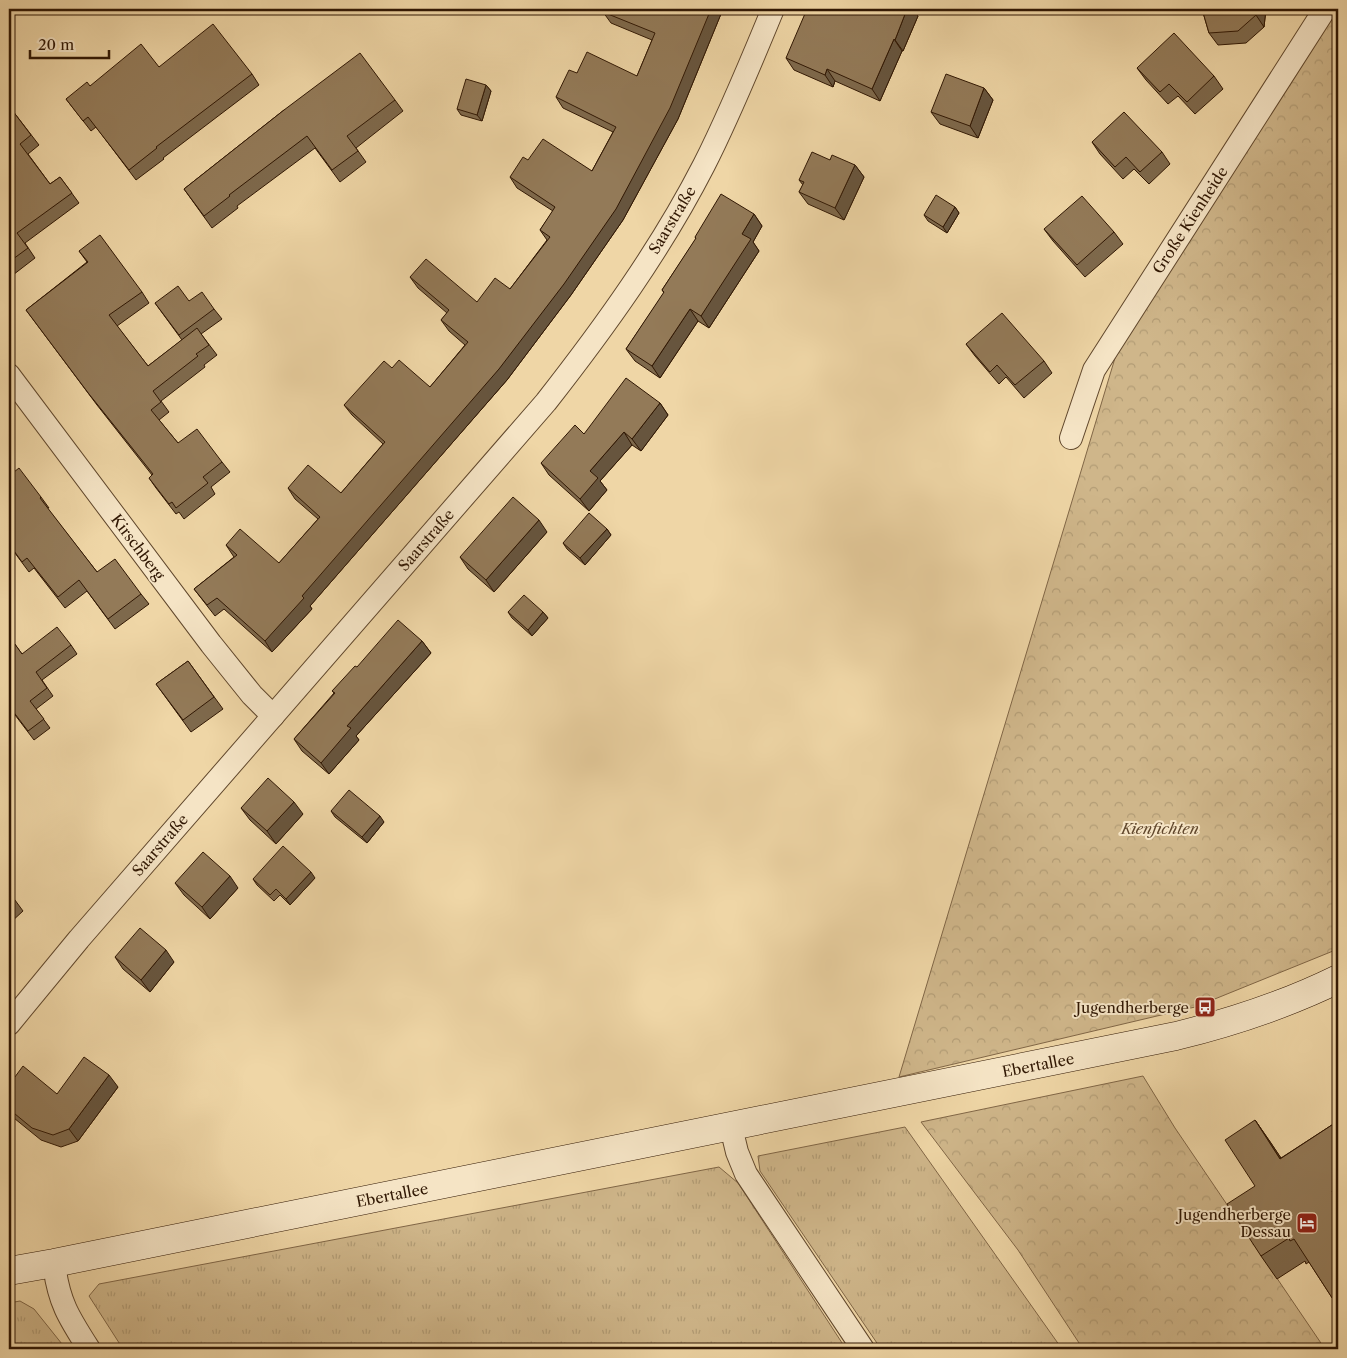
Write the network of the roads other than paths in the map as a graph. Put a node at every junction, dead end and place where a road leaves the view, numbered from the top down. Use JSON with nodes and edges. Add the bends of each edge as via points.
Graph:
{"nodes":[{"id":1,"x":773,"y":9,"type":"edge"},
{"id":2,"x":1325,"y":9,"type":"edge"},
{"id":3,"x":9,"y":375,"type":"edge"},
{"id":4,"x":1071,"y":438,"type":"dead end"},
{"id":5,"x":273,"y":716,"type":"junction"},
{"id":6,"x":1338,"y":979,"type":"edge"},
{"id":7,"x":12,"y":1015,"type":"edge"},
{"id":8,"x":730,"y":1126,"type":"junction"},
{"id":9,"x":54,"y":1263,"type":"junction"},
{"id":10,"x":9,"y":1270,"type":"edge"},
{"id":11,"x":89,"y":1349,"type":"edge"},
{"id":12,"x":863,"y":1349,"type":"edge"}],
"edges":[{"from":1,"to":5,"type":"street","name":"Saarstraße","via":[[704,166],[601,331],[546,402]]},
{"from":2,"to":4,"type":"street","name":"Große Kienheide","via":[[1094,370]]},
{"from":3,"to":5,"type":"street","name":"Kirschberg","via":[[211,644]]},
{"from":5,"to":7,"type":"street","name":"Saarstraße"},
{"from":6,"to":8,"type":"street","name":"Ebertallee","via":[[1256,1014],[1176,1036]]},
{"from":8,"to":9,"type":"street","name":"Ebertallee"},
{"from":8,"to":12,"type":"street","via":[[746,1174]]},
{"from":9,"to":10,"type":"street","name":"Ebertallee"},
{"from":9,"to":11,"type":"street","via":[[62,1304]]}]}
